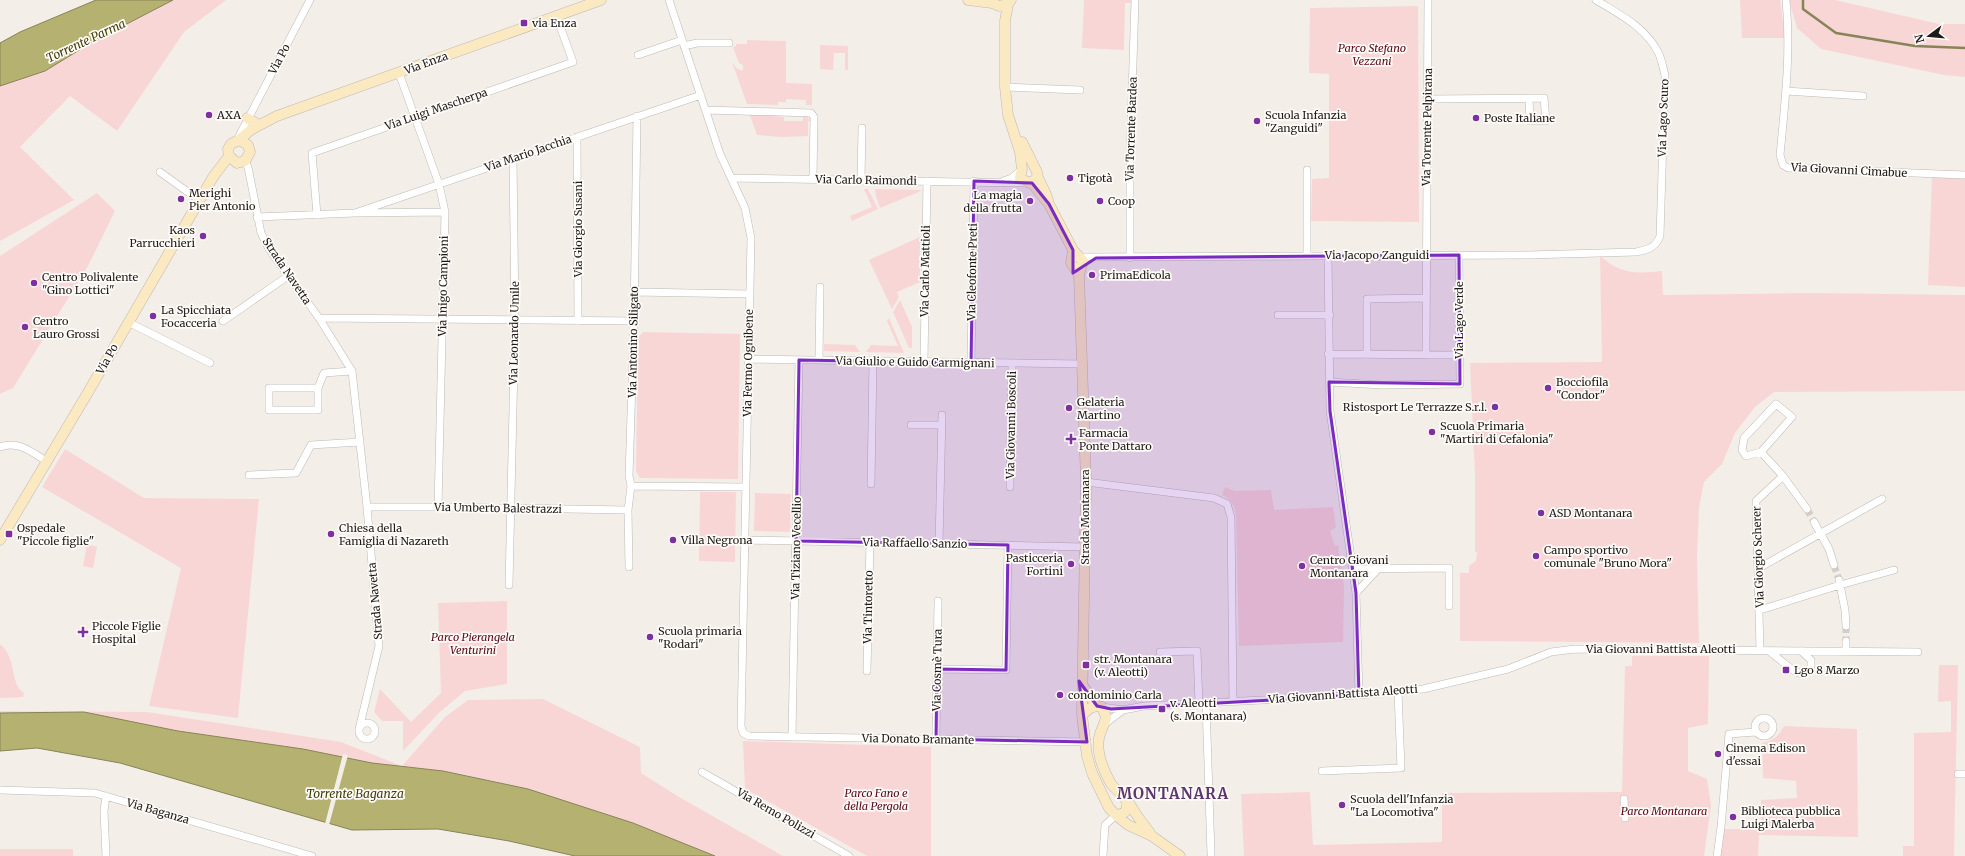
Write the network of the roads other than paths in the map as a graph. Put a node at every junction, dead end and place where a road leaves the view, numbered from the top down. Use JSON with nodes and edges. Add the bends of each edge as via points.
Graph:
{"nodes":[{"id":1,"x":310,"y":0,"type":"edge"},
{"id":2,"x":601,"y":0,"type":"edge"},
{"id":3,"x":669,"y":0,"type":"edge"},
{"id":4,"x":968,"y":0,"type":"edge"},
{"id":5,"x":1135,"y":0,"type":"edge"},
{"id":6,"x":1428,"y":0,"type":"edge"},
{"id":7,"x":1596,"y":0,"type":"edge"},
{"id":8,"x":1786,"y":0,"type":"edge"},
{"id":9,"x":1000,"y":3,"type":"edge"},
{"id":10,"x":556,"y":15,"type":"junction"},
{"id":11,"x":683,"y":43,"type":"junction"},
{"id":12,"x":729,"y":43,"type":"dead end"},
{"id":13,"x":638,"y":55,"type":"dead end"},
{"id":14,"x":399,"y":73,"type":"junction"},
{"id":15,"x":1005,"y":87,"type":"junction"},
{"id":16,"x":1080,"y":90,"type":"dead end"},
{"id":17,"x":1786,"y":92,"type":"junction"},
{"id":18,"x":701,"y":95,"type":"junction"},
{"id":19,"x":1863,"y":96,"type":"dead end"},
{"id":20,"x":1529,"y":98,"type":"dead end"},
{"id":21,"x":1427,"y":99,"type":"junction"},
{"id":22,"x":706,"y":110,"type":"junction"},
{"id":23,"x":416,"y":116,"type":"junction"},
{"id":24,"x":637,"y":116,"type":"junction"},
{"id":25,"x":247,"y":118,"type":"junction"},
{"id":26,"x":1010,"y":122,"type":"junction"},
{"id":27,"x":256,"y":127,"type":"junction"},
{"id":28,"x":862,"y":128,"type":"dead end"},
{"id":29,"x":577,"y":137,"type":"junction"},
{"id":30,"x":241,"y":142,"type":"junction"},
{"id":31,"x":513,"y":158,"type":"junction"},
{"id":32,"x":231,"y":159,"type":"junction"},
{"id":33,"x":245,"y":161,"type":"junction"},
{"id":34,"x":1021,"y":170,"type":"junction"},
{"id":35,"x":1307,"y":170,"type":"dead end"},
{"id":36,"x":160,"y":172,"type":"dead end"},
{"id":37,"x":1965,"y":175,"type":"edge"},
{"id":38,"x":1032,"y":177,"type":"junction"},
{"id":39,"x":731,"y":178,"type":"junction"},
{"id":40,"x":813,"y":179,"type":"junction"},
{"id":41,"x":861,"y":180,"type":"junction"},
{"id":42,"x":927,"y":180,"type":"junction"},
{"id":43,"x":974,"y":181,"type":"junction"},
{"id":44,"x":1001,"y":182,"type":"junction"},
{"id":45,"x":439,"y":184,"type":"junction"},
{"id":46,"x":199,"y":200,"type":"junction"},
{"id":47,"x":444,"y":212,"type":"junction"},
{"id":48,"x":355,"y":213,"type":"junction"},
{"id":49,"x":318,"y":215,"type":"junction"},
{"id":50,"x":257,"y":217,"type":"junction"},
{"id":51,"x":1657,"y":244,"type":"joint"},
{"id":52,"x":1307,"y":255,"type":"junction"},
{"id":53,"x":1328,"y":255,"type":"junction"},
{"id":54,"x":1426,"y":255,"type":"junction"},
{"id":55,"x":1458,"y":255,"type":"junction"},
{"id":56,"x":1130,"y":258,"type":"junction"},
{"id":57,"x":1078,"y":263,"type":"junction"},
{"id":58,"x":288,"y":276,"type":"junction"},
{"id":59,"x":820,"y":287,"type":"dead end"},
{"id":60,"x":634,"y":292,"type":"junction"},
{"id":61,"x":750,"y":294,"type":"junction"},
{"id":62,"x":1425,"y":298,"type":"junction"},
{"id":63,"x":1278,"y":315,"type":"dead end"},
{"id":64,"x":1330,"y":315,"type":"junction"},
{"id":65,"x":319,"y":318,"type":"junction"},
{"id":66,"x":442,"y":320,"type":"junction"},
{"id":67,"x":515,"y":320,"type":"junction"},
{"id":68,"x":222,"y":321,"type":"dead end"},
{"id":69,"x":578,"y":321,"type":"junction"},
{"id":70,"x":634,"y":321,"type":"junction"},
{"id":71,"x":128,"y":322,"type":"junction"},
{"id":72,"x":1328,"y":354,"type":"junction"},
{"id":73,"x":1367,"y":355,"type":"junction"},
{"id":74,"x":1426,"y":355,"type":"junction"},
{"id":75,"x":1459,"y":355,"type":"junction"},
{"id":76,"x":748,"y":358,"type":"junction"},
{"id":77,"x":799,"y":360,"type":"junction"},
{"id":78,"x":819,"y":360,"type":"junction"},
{"id":79,"x":873,"y":361,"type":"junction"},
{"id":80,"x":924,"y":362,"type":"junction"},
{"id":81,"x":210,"y":363,"type":"dead end"},
{"id":82,"x":971,"y":363,"type":"junction"},
{"id":83,"x":1012,"y":363,"type":"junction"},
{"id":84,"x":1082,"y":364,"type":"junction"},
{"id":85,"x":352,"y":371,"type":"junction"},
{"id":86,"x":1329,"y":382,"type":"junction"},
{"id":87,"x":318,"y":388,"type":"junction"},
{"id":88,"x":942,"y":415,"type":"dead end"},
{"id":89,"x":911,"y":425,"type":"dead end"},
{"id":90,"x":941,"y":425,"type":"junction"},
{"id":91,"x":360,"y":442,"type":"junction"},
{"id":92,"x":1,"y":447,"type":"edge"},
{"id":93,"x":1760,"y":452,"type":"junction"},
{"id":94,"x":46,"y":461,"type":"junction"},
{"id":95,"x":249,"y":475,"type":"dead end"},
{"id":96,"x":1783,"y":476,"type":"junction"},
{"id":97,"x":1086,"y":482,"type":"junction"},
{"id":98,"x":870,"y":484,"type":"dead end"},
{"id":99,"x":631,"y":486,"type":"junction"},
{"id":100,"x":746,"y":487,"type":"junction"},
{"id":101,"x":1010,"y":487,"type":"dead end"},
{"id":102,"x":1882,"y":499,"type":"dead end"},
{"id":103,"x":438,"y":507,"type":"junction"},
{"id":104,"x":367,"y":508,"type":"junction"},
{"id":105,"x":510,"y":508,"type":"junction"},
{"id":106,"x":1806,"y":509,"type":"tunnel mouth"},
{"id":107,"x":628,"y":510,"type":"junction"},
{"id":108,"x":1814,"y":522,"type":"tunnel mouth"},
{"id":109,"x":1820,"y":534,"type":"junction"},
{"id":110,"x":0,"y":540,"type":"edge"},
{"id":111,"x":745,"y":540,"type":"junction"},
{"id":112,"x":796,"y":541,"type":"junction"},
{"id":113,"x":870,"y":542,"type":"junction"},
{"id":114,"x":939,"y":544,"type":"junction"},
{"id":115,"x":1008,"y":545,"type":"junction"},
{"id":116,"x":1086,"y":547,"type":"junction"},
{"id":117,"x":1834,"y":565,"type":"tunnel mouth"},
{"id":118,"x":629,"y":567,"type":"dead end"},
{"id":119,"x":1759,"y":568,"type":"junction"},
{"id":120,"x":1353,"y":569,"type":"junction"},
{"id":121,"x":1378,"y":569,"type":"junction"},
{"id":122,"x":1894,"y":570,"type":"dead end"},
{"id":123,"x":1839,"y":582,"type":"junction"},
{"id":124,"x":509,"y":585,"type":"dead end"},
{"id":125,"x":1356,"y":593,"type":"junction"},
{"id":126,"x":938,"y":601,"type":"dead end"},
{"id":127,"x":1449,"y":606,"type":"dead end"},
{"id":128,"x":1760,"y":610,"type":"junction"},
{"id":129,"x":1846,"y":626,"type":"tunnel mouth"},
{"id":130,"x":1846,"y":640,"type":"tunnel mouth"},
{"id":131,"x":1764,"y":650,"type":"junction"},
{"id":132,"x":1799,"y":650,"type":"junction"},
{"id":133,"x":1160,"y":652,"type":"dead end"},
{"id":134,"x":1846,"y":652,"type":"junction"},
{"id":135,"x":1918,"y":652,"type":"dead end"},
{"id":136,"x":937,"y":669,"type":"junction"},
{"id":137,"x":867,"y":671,"type":"dead end"},
{"id":138,"x":1083,"y":686,"type":"junction"},
{"id":139,"x":1398,"y":692,"type":"junction"},
{"id":140,"x":1359,"y":695,"type":"junction"},
{"id":141,"x":1233,"y":702,"type":"junction"},
{"id":142,"x":1202,"y":704,"type":"junction"},
{"id":143,"x":1100,"y":707,"type":"junction"},
{"id":144,"x":1123,"y":710,"type":"junction"},
{"id":145,"x":364,"y":712,"type":"junction"},
{"id":146,"x":1082,"y":716,"type":"junction"},
{"id":147,"x":368,"y":723,"type":"junction"},
{"id":148,"x":1106,"y":723,"type":"junction"},
{"id":149,"x":359,"y":729,"type":"junction"},
{"id":150,"x":1756,"y":732,"type":"dead end"},
{"id":151,"x":749,"y":736,"type":"joint"},
{"id":152,"x":792,"y":737,"type":"junction"},
{"id":153,"x":936,"y":739,"type":"junction"},
{"id":154,"x":1087,"y":742,"type":"junction"},
{"id":155,"x":1322,"y":771,"type":"dead end"},
{"id":156,"x":702,"y":772,"type":"dead end"},
{"id":157,"x":0,"y":790,"type":"edge"},
{"id":158,"x":106,"y":796,"type":"junction"},
{"id":159,"x":1126,"y":799,"type":"junction"},
{"id":160,"x":1624,"y":799,"type":"dead end"},
{"id":161,"x":1116,"y":815,"type":"junction"},
{"id":162,"x":1624,"y":818,"type":"dead end"},
{"id":163,"x":1152,"y":836,"type":"junction"},
{"id":164,"x":1211,"y":854,"type":"dead end"},
{"id":165,"x":106,"y":856,"type":"edge"},
{"id":166,"x":312,"y":856,"type":"edge"},
{"id":167,"x":849,"y":856,"type":"edge"},
{"id":168,"x":1103,"y":856,"type":"edge"},
{"id":169,"x":1180,"y":856,"type":"edge"},
{"id":170,"x":1717,"y":856,"type":"edge"}],
"edges":[{"from":1,"to":25,"type":"street","name":"Via Po"},
{"from":2,"to":10,"type":"street","name":"Via Enza"},
{"from":3,"to":11,"type":"street","name":"Via Fermo Ognibene"},
{"from":4,"to":9,"type":"street"},
{"from":5,"to":56,"type":"street","name":"Via Torrente Bardea"},
{"from":6,"to":21,"type":"street","name":"Via Torrente Pelpirana"},
{"from":7,"to":51,"type":"street","name":"Via Lago Scuro","via":[[1641,30],[1653,43],[1665,75],[1660,236]]},
{"from":8,"to":17,"type":"street","name":"Via Giovanni Cimabue","via":[[1789,35]]},
{"from":9,"to":15,"type":"street","name":"Strada Montanara","via":[[1005,21]]},
{"from":10,"to":14,"type":"street","name":"Via Enza"},
{"from":10,"to":23,"type":"street","name":"Via Luigi Mascherpa","via":[[572,62]]},
{"from":11,"to":12,"type":"street"},
{"from":11,"to":13,"type":"street"},
{"from":11,"to":18,"type":"street","name":"Via Fermo Ognibene"},
{"from":14,"to":23,"type":"street","name":"Via Inigo Campioni"},
{"from":14,"to":27,"type":"street","name":"Via Enza","via":[[277,116]]},
{"from":15,"to":16,"type":"street"},
{"from":15,"to":26,"type":"street","name":"Strada Montanara"},
{"from":17,"to":19,"type":"street"},
{"from":17,"to":37,"type":"street","name":"Via Giovanni Cimabue","via":[[1780,155],[1781,162],[1788,168]]},
{"from":18,"to":22,"type":"street","name":"Via Fermo Ognibene"},
{"from":18,"to":24,"type":"street","name":"Via Mario Jacchia"},
{"from":20,"to":21,"type":"street"},
{"from":21,"to":54,"type":"street","name":"Via Torrente Pelpirana"},
{"from":22,"to":39,"type":"street","name":"Via Fermo Ognibene","via":[[720,154]]},
{"from":22,"to":40,"type":"street","via":[[809,112],[814,117]]},
{"from":23,"to":45,"type":"street","name":"Via Inigo Campioni"},
{"from":23,"to":49,"type":"street","name":"Via Luigi Mascherpa","via":[[312,153]]},
{"from":24,"to":29,"type":"street","name":"Via Mario Jacchia"},
{"from":24,"to":60,"type":"street","name":"Via Antonino Siligato"},
{"from":25,"to":27,"type":"street"},
{"from":25,"to":30,"type":"street","name":"Via Po"},
{"from":26,"to":34,"type":"street","name":"Strada Montanara","via":[[1020,152]]},
{"from":26,"to":38,"type":"street","name":"Strada Montanara"},
{"from":27,"to":30,"type":"street","name":"Via Po"},
{"from":28,"to":41,"type":"street"},
{"from":29,"to":31,"type":"street","name":"Via Mario Jacchia"},
{"from":29,"to":69,"type":"street","name":"Via Giorgio Susani"},
{"from":30,"to":32,"type":"street","name":"Via Po","via":[[229,146]]},
{"from":30,"to":33,"type":"street","name":"Via Po","via":[[250,152]]},
{"from":31,"to":45,"type":"street","name":"Via Mario Jacchia"},
{"from":31,"to":67,"type":"street","name":"Via Leonardo Umile"},
{"from":32,"to":33,"type":"street"},
{"from":32,"to":46,"type":"street","name":"Via Po","via":[[213,177]]},
{"from":33,"to":50,"type":"street","name":"Strada Navetta"},
{"from":34,"to":38,"type":"street","via":[[1026,166]]},
{"from":34,"to":38,"type":"street","name":"Strada Montanara","via":[[1020,178]]},
{"from":34,"to":44,"type":"street","via":[[1012,178]]},
{"from":35,"to":52,"type":"street"},
{"from":36,"to":46,"type":"street"},
{"from":38,"to":44,"type":"street","name":"Via Carlo Raimondi"},
{"from":38,"to":57,"type":"street","name":"Strada Montanara","via":[[1044,186],[1049,204]]},
{"from":39,"to":40,"type":"street","name":"Via Carlo Raimondi"},
{"from":39,"to":61,"type":"street","name":"Via Fermo Ognibene","via":[[745,208],[751,238]]},
{"from":40,"to":41,"type":"street","name":"Via Carlo Raimondi"},
{"from":41,"to":42,"type":"street","name":"Via Carlo Raimondi"},
{"from":42,"to":43,"type":"street","name":"Via Carlo Raimondi"},
{"from":42,"to":80,"type":"street","name":"Via Carlo Mattioli"},
{"from":43,"to":44,"type":"street","name":"Via Carlo Raimondi"},
{"from":43,"to":82,"type":"street","name":"Via Cleofonte Preti"},
{"from":45,"to":47,"type":"street","name":"Via Inigo Campioni"},
{"from":45,"to":48,"type":"street","name":"Via Mario Jacchia"},
{"from":46,"to":71,"type":"street","name":"Via Po"},
{"from":47,"to":48,"type":"street","name":"Via Mario Jacchia"},
{"from":47,"to":66,"type":"street","name":"Via Inigo Campioni"},
{"from":48,"to":49,"type":"street","name":"Via Mario Jacchia"},
{"from":49,"to":50,"type":"street","name":"Via Mario Jacchia"},
{"from":50,"to":58,"type":"street","name":"Strada Navetta","via":[[269,249]]},
{"from":51,"to":55,"type":"street","name":"Via Jacopo Zanguidi","via":[[1647,250],[1636,252]]},
{"from":52,"to":53,"type":"street","name":"Via Jacopo Zanguidi"},
{"from":52,"to":56,"type":"street","name":"Via Jacopo Zanguidi"},
{"from":53,"to":54,"type":"street","name":"Via Jacopo Zanguidi"},
{"from":53,"to":64,"type":"street"},
{"from":54,"to":55,"type":"street","name":"Via Jacopo Zanguidi"},
{"from":54,"to":62,"type":"street","name":"Via Torrente Pelpirana"},
{"from":55,"to":75,"type":"street","name":"Via Lago Verde"},
{"from":56,"to":57,"type":"street","name":"Via Jacopo Zanguidi","via":[[1096,258]]},
{"from":57,"to":84,"type":"street","name":"Strada Montanara"},
{"from":58,"to":65,"type":"street","name":"Strada Navetta"},
{"from":58,"to":68,"type":"street"},
{"from":59,"to":78,"type":"street"},
{"from":60,"to":61,"type":"street"},
{"from":60,"to":70,"type":"street","name":"Via Antonino Siligato"},
{"from":61,"to":76,"type":"street","name":"Via Fermo Ognibene"},
{"from":62,"to":73,"type":"street","via":[[1367,299]]},
{"from":62,"to":74,"type":"street","name":"Via Torrente Pelpirana"},
{"from":63,"to":64,"type":"street"},
{"from":64,"to":72,"type":"street"},
{"from":65,"to":66,"type":"street"},
{"from":65,"to":85,"type":"street","name":"Strada Navetta"},
{"from":66,"to":67,"type":"street"},
{"from":66,"to":103,"type":"street","name":"Via Inigo Campioni"},
{"from":67,"to":69,"type":"street"},
{"from":67,"to":105,"type":"street","name":"Via Leonardo Umile"},
{"from":69,"to":70,"type":"street"},
{"from":70,"to":99,"type":"street","name":"Via Antonino Siligato","via":[[629,476]]},
{"from":71,"to":81,"type":"street"},
{"from":71,"to":94,"type":"street","name":"Via Po"},
{"from":72,"to":73,"type":"street"},
{"from":72,"to":86,"type":"street"},
{"from":73,"to":74,"type":"street"},
{"from":74,"to":75,"type":"street"},
{"from":75,"to":86,"type":"street","name":"Via Lago Verde","via":[[1460,384],[1382,385]]},
{"from":76,"to":77,"type":"street","name":"Via Giulio e Guido Carmignani"},
{"from":76,"to":100,"type":"street","name":"Via Fermo Ognibene"},
{"from":77,"to":78,"type":"street","name":"Via Giulio e Guido Carmignani"},
{"from":77,"to":112,"type":"street","name":"Via Tiziano Vecellio"},
{"from":78,"to":79,"type":"street","name":"Via Giulio e Guido Carmignani"},
{"from":79,"to":80,"type":"street","name":"Via Giulio e Guido Carmignani"},
{"from":79,"to":98,"type":"street"},
{"from":80,"to":82,"type":"street","name":"Via Giulio e Guido Carmignani"},
{"from":82,"to":83,"type":"street","name":"Via Giulio e Guido Carmignani"},
{"from":83,"to":84,"type":"street","name":"Via Giulio e Guido Carmignani"},
{"from":83,"to":101,"type":"street","name":"Via Giovanni Boscoli"},
{"from":84,"to":97,"type":"street","name":"Strada Montanara"},
{"from":85,"to":87,"type":"street","via":[[324,373]]},
{"from":85,"to":91,"type":"street","name":"Strada Navetta"},
{"from":86,"to":120,"type":"street","via":[[1330,411]]},
{"from":87,"to":87,"type":"street","via":[[269,388],[269,410],[318,410]]},
{"from":88,"to":90,"type":"street"},
{"from":89,"to":90,"type":"street"},
{"from":90,"to":114,"type":"street"},
{"from":91,"to":95,"type":"street","via":[[311,445],[296,473]]},
{"from":91,"to":104,"type":"street","name":"Strada Navetta"},
{"from":92,"to":94,"type":"street","via":[[13,444]]},
{"from":93,"to":93,"type":"street","via":[[1792,417],[1776,404],[1744,438],[1742,450],[1746,456]]},
{"from":93,"to":96,"type":"street"},
{"from":94,"to":110,"type":"street","name":"Via Po"},
{"from":96,"to":106,"type":"street"},
{"from":96,"to":119,"type":"street","name":"Via Giorgio Scherer","via":[[1756,501]]},
{"from":97,"to":116,"type":"street","name":"Strada Montanara"},
{"from":97,"to":141,"type":"street","via":[[1214,498],[1226,504],[1231,516]]},
{"from":99,"to":100,"type":"street"},
{"from":99,"to":107,"type":"street","name":"Via Antonino Siligato"},
{"from":100,"to":111,"type":"street","name":"Via Fermo Ognibene"},
{"from":102,"to":109,"type":"street"},
{"from":103,"to":104,"type":"street","name":"Via Umberto Balestrazzi"},
{"from":103,"to":105,"type":"street","name":"Via Umberto Balestrazzi"},
{"from":104,"to":145,"type":"street","name":"Strada Navetta","via":[[379,646]]},
{"from":105,"to":107,"type":"street","name":"Via Umberto Balestrazzi"},
{"from":105,"to":124,"type":"street","name":"Via Leonardo Umile"},
{"from":107,"to":118,"type":"street","name":"Via Antonino Siligato"},
{"from":108,"to":109,"type":"street"},
{"from":109,"to":117,"type":"street","via":[[1829,549]]},
{"from":109,"to":119,"type":"street"},
{"from":111,"to":112,"type":"street","name":"Via Raffaello Sanzio"},
{"from":111,"to":151,"type":"street","name":"Via Fermo Ognibene","via":[[741,726],[743,733]]},
{"from":112,"to":113,"type":"street","name":"Via Raffaello Sanzio"},
{"from":112,"to":152,"type":"street","name":"Via Tiziano Vecellio"},
{"from":113,"to":114,"type":"street","name":"Via Raffaello Sanzio"},
{"from":113,"to":137,"type":"street","name":"Via Tintoretto"},
{"from":114,"to":115,"type":"street","name":"Via Raffaello Sanzio"},
{"from":115,"to":116,"type":"street","name":"Via Raffaello Sanzio"},
{"from":115,"to":136,"type":"street","via":[[1006,670]]},
{"from":116,"to":138,"type":"street","name":"Strada Montanara"},
{"from":119,"to":128,"type":"street","name":"Via Giorgio Scherer"},
{"from":120,"to":121,"type":"street"},
{"from":120,"to":125,"type":"street"},
{"from":121,"to":125,"type":"street"},
{"from":121,"to":127,"type":"street","via":[[1449,568]]},
{"from":122,"to":123,"type":"street"},
{"from":123,"to":128,"type":"street"},
{"from":123,"to":129,"type":"street"},
{"from":125,"to":140,"type":"street"},
{"from":126,"to":136,"type":"street","name":"Via Cosmè Tura"},
{"from":128,"to":131,"type":"street","name":"Via Giorgio Scherer"},
{"from":130,"to":134,"type":"street"},
{"from":131,"to":132,"type":"street","name":"Via Giovanni Battista Aleotti"},
{"from":131,"to":132,"type":"street","via":[[1775,654],[1794,671],[1802,674],[1809,670],[1811,660]]},
{"from":131,"to":139,"type":"street","name":"Via Giovanni Battista Aleotti","via":[[1583,649],[1551,652],[1480,677]]},
{"from":132,"to":134,"type":"street","name":"Via Giovanni Battista Aleotti"},
{"from":133,"to":142,"type":"street","via":[[1197,651]]},
{"from":134,"to":135,"type":"street","name":"Via Giovanni Battista Aleotti"},
{"from":136,"to":153,"type":"street","name":"Via Cosmè Tura"},
{"from":138,"to":143,"type":"street"},
{"from":138,"to":146,"type":"street","name":"Strada Montanara"},
{"from":139,"to":140,"type":"street","name":"Via Giovanni Battista Aleotti"},
{"from":139,"to":155,"type":"street","via":[[1401,768]]},
{"from":140,"to":141,"type":"street","name":"Via Giovanni Battista Aleotti"},
{"from":141,"to":142,"type":"street","name":"Via Giovanni Battista Aleotti"},
{"from":142,"to":144,"type":"street","name":"Via Giovanni Battista Aleotti","via":[[1144,706]]},
{"from":142,"to":164,"type":"street"},
{"from":143,"to":144,"type":"street","name":"Via Giovanni Battista Aleotti"},
{"from":143,"to":146,"type":"street","via":[[1090,708]]},
{"from":143,"to":148,"type":"street","via":[[1106,717]]},
{"from":144,"to":148,"type":"street","name":"Via Giovanni Battista Aleotti"},
{"from":145,"to":147,"type":"street"},
{"from":145,"to":149,"type":"street","name":"Strada Navetta"},
{"from":146,"to":154,"type":"street","name":"Strada Montanara"},
{"from":147,"to":149,"type":"street","via":[[362,724]]},
{"from":147,"to":149,"type":"street","via":[[376,730],[373,738],[363,738],[359,734]]},
{"from":148,"to":159,"type":"street","name":"Strada Montanara","via":[[1099,738],[1100,752],[1112,784]]},
{"from":150,"to":170,"type":"street","via":[[1729,734]]},
{"from":151,"to":152,"type":"street","name":"Via Donato Bramante"},
{"from":152,"to":153,"type":"street","name":"Via Donato Bramante"},
{"from":153,"to":154,"type":"street","name":"Via Donato Bramante"},
{"from":154,"to":161,"type":"street","name":"Strada Montanara","via":[[1087,756],[1092,773],[1106,803]]},
{"from":156,"to":167,"type":"street","name":"Via Remo Polizzi"},
{"from":157,"to":158,"type":"street","name":"Via Baganza","via":[[88,792]]},
{"from":158,"to":165,"type":"street"},
{"from":158,"to":166,"type":"street","name":"Via Baganza"},
{"from":159,"to":161,"type":"street","via":[[1125,812]]},
{"from":159,"to":163,"type":"street","name":"Strada Montanara"},
{"from":160,"to":162,"type":"street"},
{"from":161,"to":163,"type":"street","name":"Strada Montanara"},
{"from":161,"to":168,"type":"street","via":[[1105,825]]},
{"from":163,"to":169,"type":"street","name":"Strada Montanara"}]}
